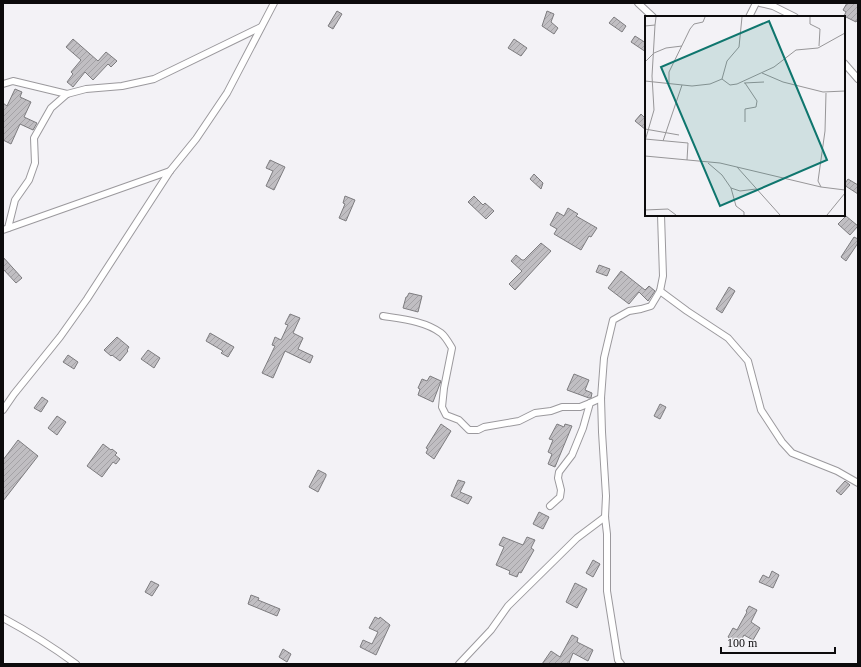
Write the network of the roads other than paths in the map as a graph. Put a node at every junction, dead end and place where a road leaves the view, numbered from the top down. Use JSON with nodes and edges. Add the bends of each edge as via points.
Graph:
{"nodes":[{"id":1,"x":274,"y":3,"type":"edge"},
{"id":2,"x":638,"y":3,"type":"edge"},
{"id":3,"x":756,"y":3,"type":"edge"},
{"id":4,"x":760,"y":3,"type":"edge"},
{"id":5,"x":652,"y":16,"type":"edge"},
{"id":6,"x":750,"y":16,"type":"edge"},
{"id":7,"x":793,"y":16,"type":"edge"},
{"id":8,"x":261,"y":27,"type":"junction"},
{"id":9,"x":845,"y":63,"type":"edge"},
{"id":10,"x":858,"y":79,"type":"edge"},
{"id":11,"x":3,"y":84,"type":"edge"},
{"id":12,"x":67,"y":94,"type":"junction"},
{"id":13,"x":170,"y":172,"type":"junction"},
{"id":14,"x":661,"y":216,"type":"edge"},
{"id":15,"x":6,"y":229,"type":"edge"},
{"id":16,"x":660,"y":291,"type":"junction"},
{"id":17,"x":383,"y":316,"type":"dead end"},
{"id":18,"x":601,"y":398,"type":"junction"},
{"id":19,"x":590,"y":403,"type":"junction"},
{"id":20,"x":3,"y":410,"type":"edge"},
{"id":21,"x":858,"y":483,"type":"edge"},
{"id":22,"x":550,"y":506,"type":"dead end"},
{"id":23,"x":605,"y":517,"type":"junction"},
{"id":24,"x":3,"y":618,"type":"edge"},
{"id":25,"x":76,"y":664,"type":"edge"},
{"id":26,"x":459,"y":664,"type":"edge"},
{"id":27,"x":621,"y":664,"type":"edge"}],
"edges":[{"from":1,"to":8,"type":"street"},
{"from":2,"to":5,"type":"street"},
{"from":3,"to":6,"type":"street"},
{"from":4,"to":7,"type":"street"},
{"from":8,"to":12,"type":"street","via":[[154,79]]},
{"from":8,"to":13,"type":"street","via":[[227,93]]},
{"from":9,"to":10,"type":"street"},
{"from":11,"to":12,"type":"street","via":[[13,81]]},
{"from":12,"to":15,"type":"street","via":[[51,108],[34,138],[35,163],[29,180],[15,200]]},
{"from":13,"to":15,"type":"street"},
{"from":13,"to":20,"type":"street","via":[[87,299]]},
{"from":14,"to":16,"type":"street","via":[[663,276]]},
{"from":16,"to":18,"type":"street","via":[[651,306],[629,310],[613,320],[604,358]]},
{"from":16,"to":21,"type":"street","via":[[728,338],[748,361],[762,410],[782,442],[792,452]]},
{"from":17,"to":19,"type":"street","via":[[411,320],[441,333],[452,348],[442,407],[446,415],[458,420],[470,430],[519,421],[535,413],[562,407],[580,407]]},
{"from":18,"to":19,"type":"street"},
{"from":18,"to":23,"type":"street"},
{"from":19,"to":22,"type":"street","via":[[572,455],[559,472],[560,497]]},
{"from":23,"to":26,"type":"street","via":[[577,538],[513,602],[492,630]]},
{"from":23,"to":27,"type":"street","via":[[607,591],[618,660]]},
{"from":24,"to":25,"type":"street"}]}
